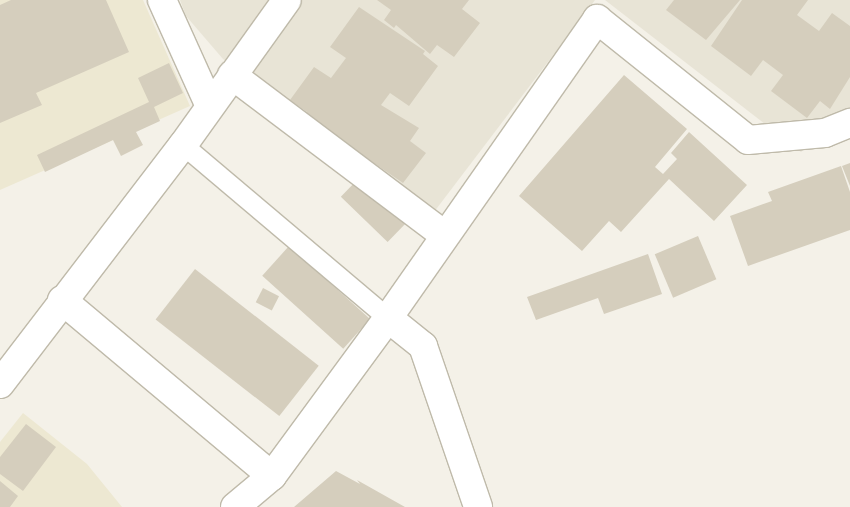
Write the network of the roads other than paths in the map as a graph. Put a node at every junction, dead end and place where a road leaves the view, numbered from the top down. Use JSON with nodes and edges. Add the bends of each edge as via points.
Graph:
{"nodes":[{"id":1,"x":162,"y":0,"type":"edge"},
{"id":2,"x":287,"y":0,"type":"edge"},
{"id":3,"x":232,"y":75,"type":"junction"},
{"id":4,"x":209,"y":104,"type":"junction"},
{"id":5,"x":850,"y":123,"type":"edge"},
{"id":6,"x":183,"y":145,"type":"junction"},
{"id":7,"x":444,"y":235,"type":"junction"},
{"id":8,"x":62,"y":300,"type":"junction"},
{"id":9,"x":388,"y":318,"type":"junction"},
{"id":10,"x":0,"y":384,"type":"edge"},
{"id":11,"x":272,"y":476,"type":"junction"},
{"id":12,"x":234,"y":507,"type":"edge"},
{"id":13,"x":478,"y":507,"type":"edge"}],
"edges":[{"from":1,"to":4,"type":"street"},
{"from":2,"to":3,"type":"street"},
{"from":3,"to":4,"type":"street"},
{"from":3,"to":7,"type":"street"},
{"from":4,"to":6,"type":"street"},
{"from":5,"to":7,"type":"street","via":[[825,133],[748,140],[597,19]]},
{"from":6,"to":8,"type":"street"},
{"from":6,"to":9,"type":"lane"},
{"from":7,"to":9,"type":"street"},
{"from":8,"to":10,"type":"street"},
{"from":8,"to":11,"type":"street"},
{"from":9,"to":11,"type":"street"},
{"from":9,"to":13,"type":"street","via":[[423,346]]},
{"from":11,"to":12,"type":"street"}]}
